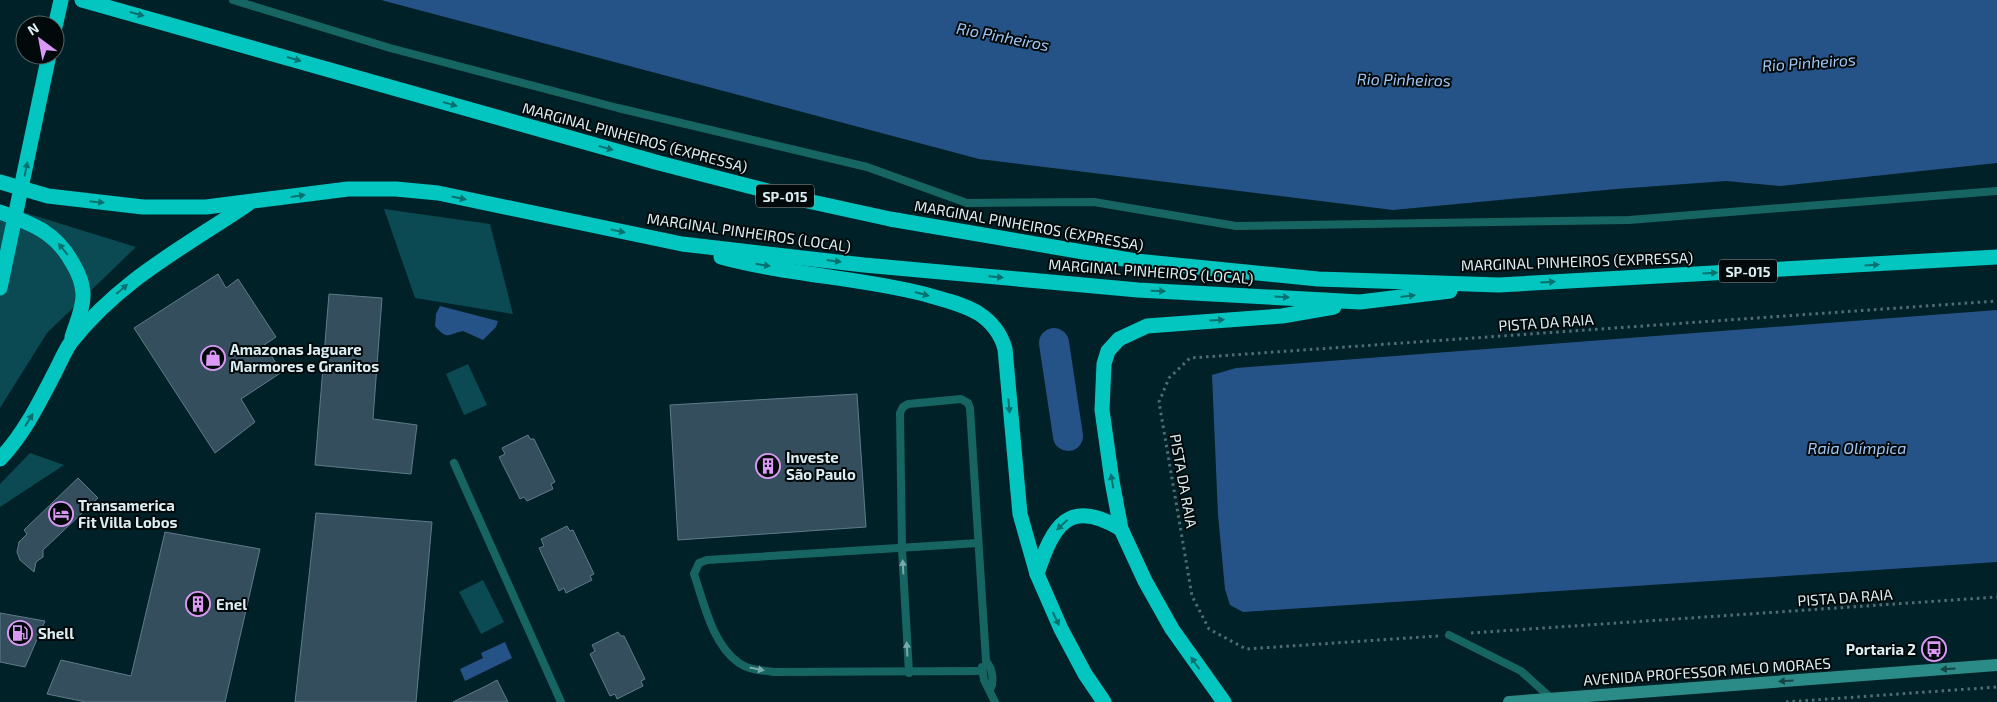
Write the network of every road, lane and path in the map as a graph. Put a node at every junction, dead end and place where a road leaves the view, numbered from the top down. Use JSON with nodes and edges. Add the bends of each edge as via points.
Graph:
{"nodes":[{"id":1,"x":61,"y":0,"type":"edge"},
{"id":2,"x":82,"y":0,"type":"edge"},
{"id":3,"x":233,"y":0,"type":"edge"},
{"id":4,"x":58,"y":15,"type":"edge"},
{"id":5,"x":47,"y":65,"type":"edge"},
{"id":6,"x":0,"y":182,"type":"edge"},
{"id":7,"x":1997,"y":190,"type":"edge"},
{"id":8,"x":250,"y":203,"type":"junction"},
{"id":9,"x":0,"y":212,"type":"edge"},
{"id":10,"x":682,"y":244,"type":"junction"},
{"id":11,"x":1997,"y":257,"type":"edge"},
{"id":12,"x":1499,"y":285,"type":"junction"},
{"id":13,"x":0,"y":288,"type":"edge"},
{"id":14,"x":1360,"y":302,"type":"junction"},
{"id":15,"x":1997,"y":302,"type":"edge"},
{"id":16,"x":70,"y":344,"type":"junction"},
{"id":17,"x":0,"y":459,"type":"edge"},
{"id":18,"x":454,"y":464,"type":"dead end"},
{"id":19,"x":1121,"y":529,"type":"junction"},
{"id":20,"x":978,"y":543,"type":"junction"},
{"id":21,"x":902,"y":549,"type":"junction"},
{"id":22,"x":1037,"y":574,"type":"junction"},
{"id":23,"x":1997,"y":598,"type":"edge"},
{"id":24,"x":1449,"y":635,"type":"junction"},
{"id":25,"x":986,"y":661,"type":"junction"},
{"id":26,"x":1997,"y":666,"type":"edge"},
{"id":27,"x":982,"y":671,"type":"junction"},
{"id":28,"x":909,"y":673,"type":"junction"},
{"id":29,"x":1997,"y":687,"type":"edge"},
{"id":30,"x":990,"y":690,"type":"junction"},
{"id":31,"x":1552,"y":699,"type":"junction"},
{"id":32,"x":561,"y":702,"type":"edge"},
{"id":33,"x":995,"y":702,"type":"edge"},
{"id":34,"x":1104,"y":702,"type":"edge"},
{"id":35,"x":1224,"y":702,"type":"edge"},
{"id":36,"x":1509,"y":702,"type":"edge"},
{"id":37,"x":1786,"y":702,"type":"edge"}],
"edges":[{"from":1,"to":4,"type":"highway"},
{"from":2,"to":12,"type":"highway","name":"MARGINAL PINHEIROS (EXPRESSA)","number":"SP-015","one_way":true,"via":[[659,163],[890,219],[1187,268],[1318,279]]},
{"from":3,"to":7,"type":"lane","via":[[390,48],[608,106],[867,166],[967,203],[1094,202],[1236,226],[1629,220]]},
{"from":13,"to":5,"type":"highway","one_way":true},
{"from":6,"to":8,"type":"highway","name":"MARGINAL PINHEIROS (LOCAL)","one_way":true,"via":[[48,196],[143,207]]},
{"from":8,"to":10,"type":"highway","name":"MARGINAL PINHEIROS (LOCAL)","one_way":true,"via":[[348,189],[438,193]]},
{"from":16,"to":8,"type":"highway","one_way":true,"via":[[105,304],[135,278]]},
{"from":16,"to":9,"type":"highway","one_way":true,"via":[[83,293],[79,274],[66,251],[50,234]]},
{"from":10,"to":14,"type":"highway","name":"MARGINAL PINHEIROS (LOCAL)","one_way":true,"via":[[864,265],[1138,290]]},
{"from":10,"to":22,"type":"highway","one_way":true,"via":[[729,259],[900,288],[946,300],[987,319],[1002,339],[1005,349],[1020,514]]},
{"from":12,"to":11,"type":"highway","name":"MARGINAL PINHEIROS (EXPRESSA)","number":"SP-015","one_way":true},
{"from":14,"to":12,"type":"highway","name":"MARGINAL PINHEIROS (LOCAL)","one_way":true},
{"from":19,"to":14,"type":"highway","one_way":true,"via":[[1102,410],[1104,364],[1108,351],[1119,339],[1147,326],[1282,316]]},
{"from":15,"to":24,"type":"path","name":"PISTA DA RAIA","via":[[1190,358],[1169,378],[1159,402],[1192,596],[1209,629],[1246,649]]},
{"from":17,"to":16,"type":"highway","one_way":true,"via":[[33,415]]},
{"from":18,"to":32,"type":"lane"},
{"from":19,"to":22,"type":"highway","one_way":true,"via":[[1096,516],[1083,515],[1068,520],[1050,538]]},
{"from":35,"to":19,"type":"highway","one_way":true,"via":[[1172,628]]},
{"from":20,"to":21,"type":"lane"},
{"from":20,"to":21,"type":"lane","via":[[970,408],[961,399],[908,404],[901,409]]},
{"from":20,"to":25,"type":"lane"},
{"from":28,"to":21,"type":"lane","one_way":true},
{"from":21,"to":28,"type":"lane","one_way":true,"via":[[707,560],[699,564],[694,574],[719,641],[740,664],[752,670]]},
{"from":22,"to":34,"type":"highway","one_way":true,"via":[[1061,630]]},
{"from":23,"to":24,"type":"path","name":"PISTA DA RAIA"},
{"from":24,"to":31,"type":"lane","via":[[1521,671]]},
{"from":25,"to":27,"type":"lane"},
{"from":25,"to":30,"type":"lane","via":[[993,683]]},
{"from":26,"to":31,"type":"street","name":"AVENIDA PROFESSOR MELO MORAES","one_way":true},
{"from":27,"to":28,"type":"lane"},
{"from":27,"to":30,"type":"lane"},
{"from":29,"to":37,"type":"path"},
{"from":30,"to":33,"type":"lane"},
{"from":31,"to":36,"type":"street","name":"AVENIDA PROFESSOR MELO MORAES"}]}
